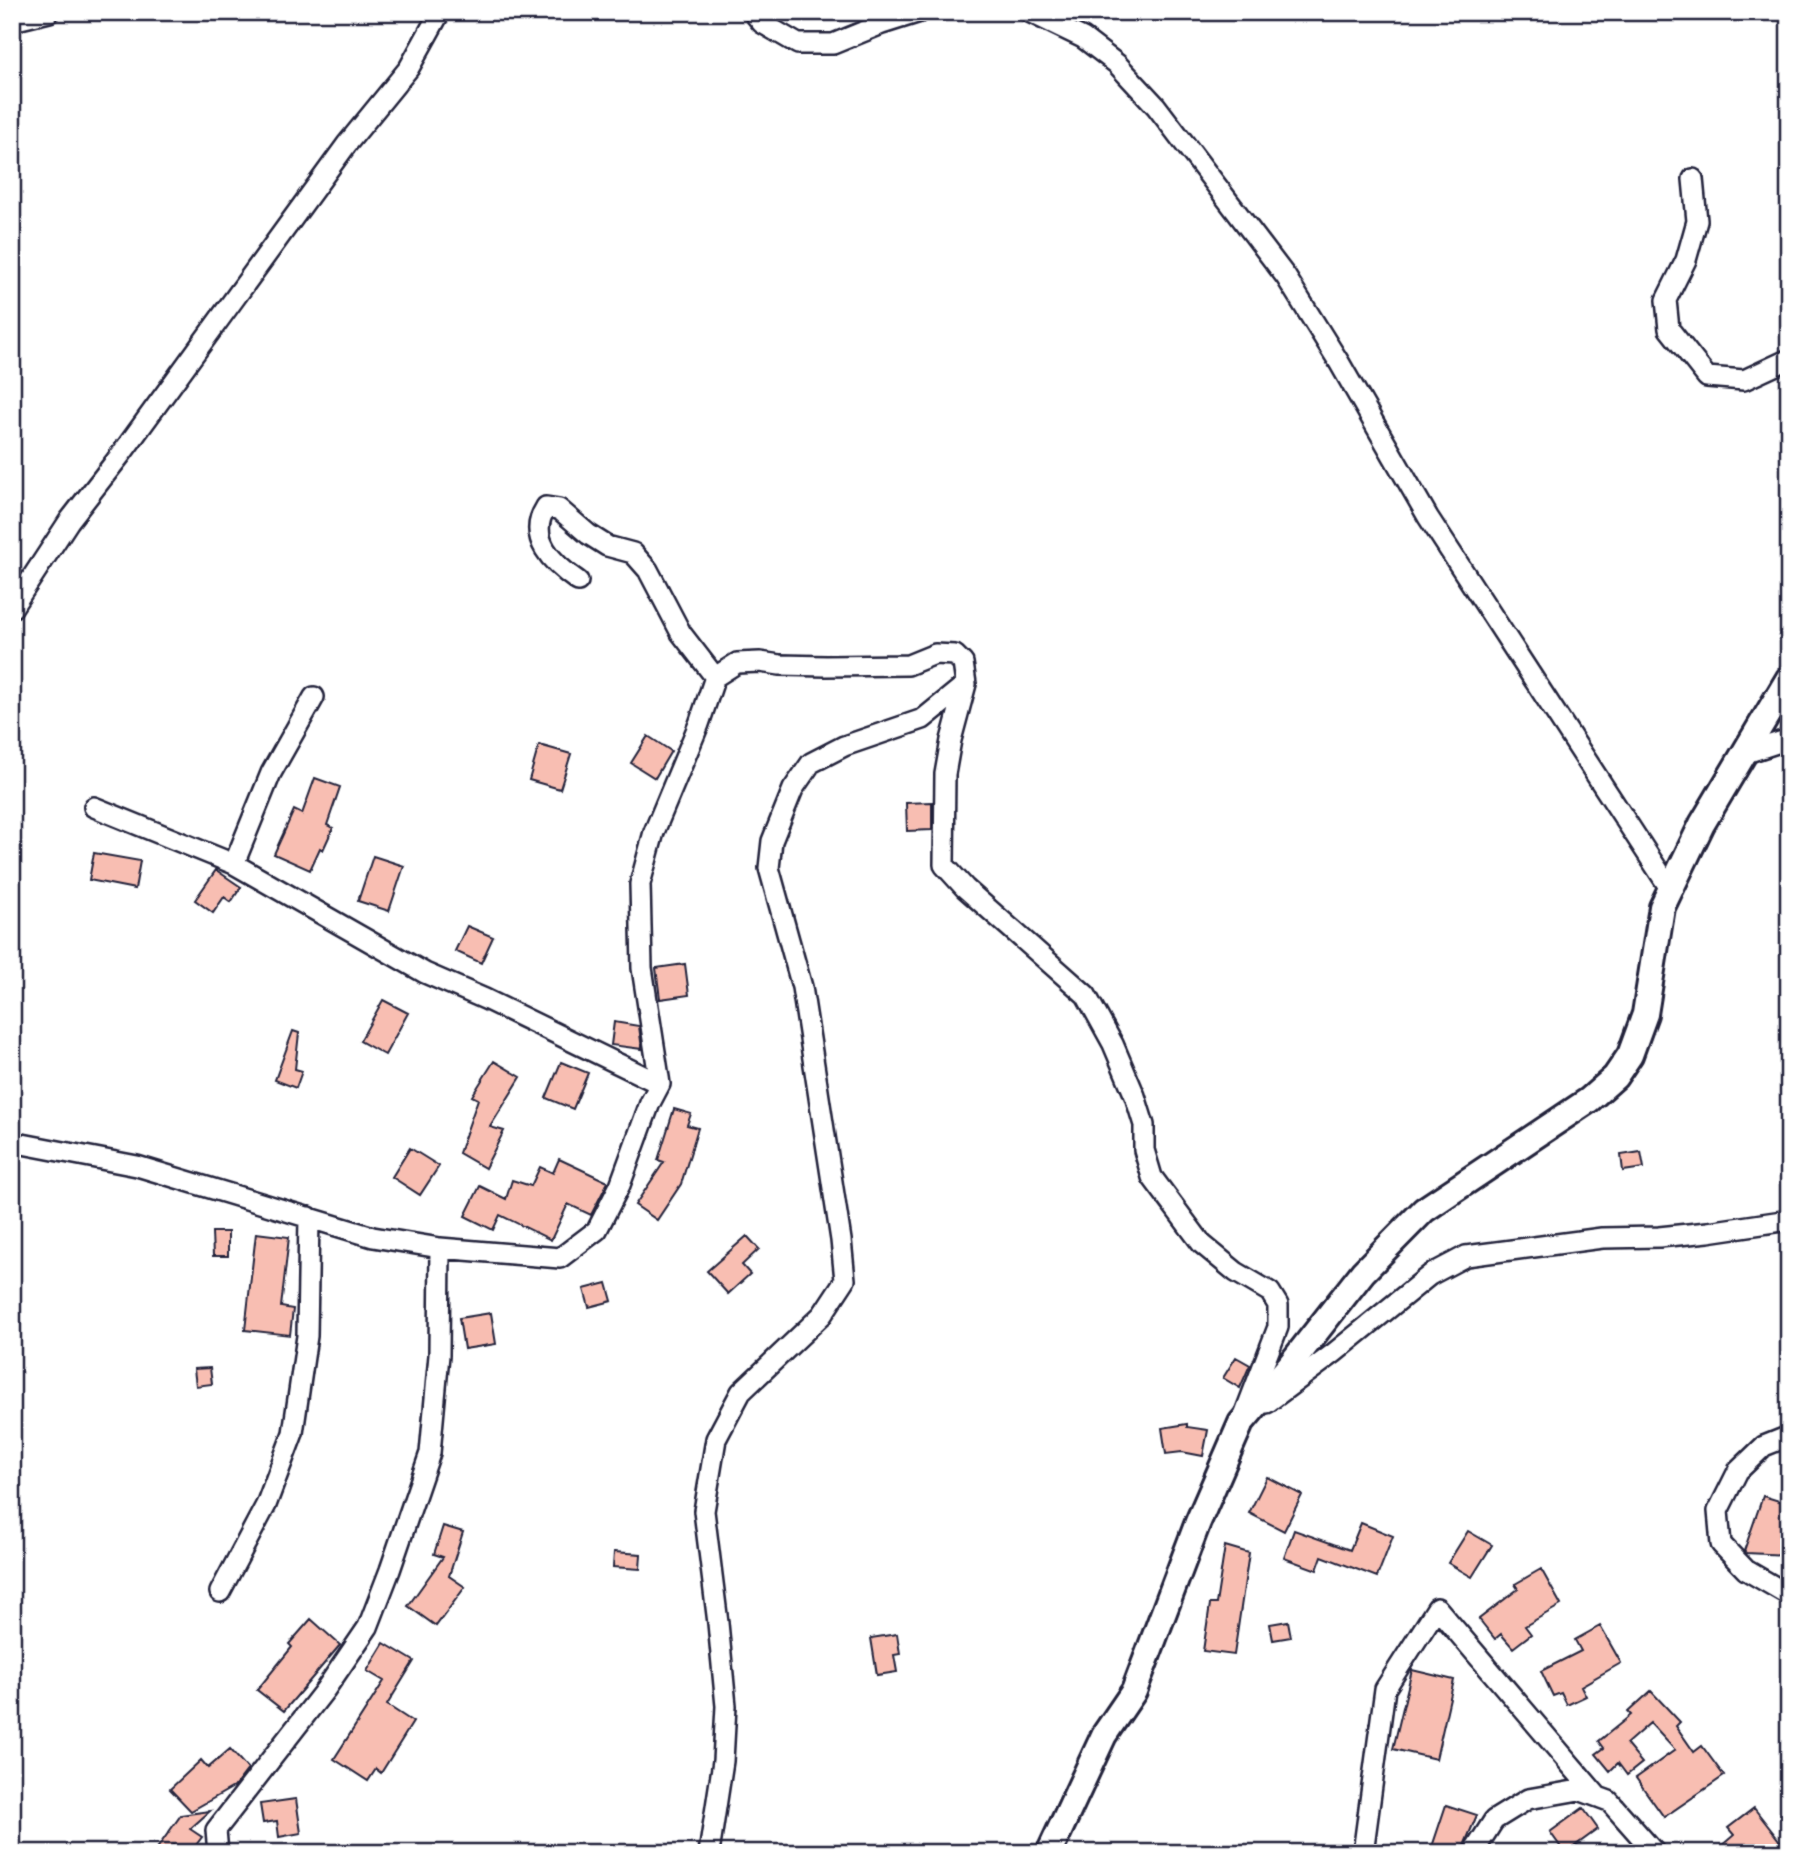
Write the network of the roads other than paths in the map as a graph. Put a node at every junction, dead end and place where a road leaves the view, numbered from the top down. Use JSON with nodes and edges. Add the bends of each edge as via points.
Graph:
{"nodes":[{"id":1,"x":49,"y":12,"type":"edge"},
{"id":2,"x":440,"y":12,"type":"edge"},
{"id":3,"x":752,"y":12,"type":"edge"},
{"id":4,"x":920,"y":12,"type":"edge"},
{"id":5,"x":1029,"y":12,"type":"edge"},
{"id":6,"x":12,"y":20,"type":"edge"},
{"id":7,"x":1693,"y":179,"type":"dead end"},
{"id":8,"x":1789,"y":359,"type":"edge"},
{"id":9,"x":578,"y":581,"type":"dead end"},
{"id":10,"x":12,"y":608,"type":"edge"},
{"id":11,"x":715,"y":677,"type":"junction"},
{"id":12,"x":1789,"y":678,"type":"edge"},
{"id":13,"x":966,"y":684,"type":"junction"},
{"id":14,"x":314,"y":697,"type":"dead end"},
{"id":15,"x":1789,"y":739,"type":"edge"},
{"id":16,"x":1743,"y":754,"type":"junction"},
{"id":17,"x":94,"y":807,"type":"dead end"},
{"id":18,"x":234,"y":864,"type":"junction"},
{"id":19,"x":1671,"y":890,"type":"junction"},
{"id":20,"x":660,"y":1084,"type":"junction"},
{"id":21,"x":12,"y":1142,"type":"edge"},
{"id":22,"x":309,"y":1217,"type":"junction"},
{"id":23,"x":1789,"y":1220,"type":"edge"},
{"id":24,"x":439,"y":1248,"type":"junction"},
{"id":25,"x":1241,"y":1423,"type":"junction"},
{"id":26,"x":1789,"y":1436,"type":"edge"},
{"id":27,"x":220,"y":1592,"type":"dead end"},
{"id":28,"x":1789,"y":1595,"type":"edge"},
{"id":29,"x":1598,"y":1797,"type":"junction"},
{"id":30,"x":218,"y":1853,"type":"edge"},
{"id":31,"x":709,"y":1853,"type":"edge"},
{"id":32,"x":1049,"y":1853,"type":"edge"},
{"id":33,"x":1363,"y":1853,"type":"edge"},
{"id":34,"x":1473,"y":1853,"type":"edge"},
{"id":35,"x":1655,"y":1853,"type":"edge"}],
"edges":[{"from":1,"to":6,"type":"street"},
{"from":2,"to":10,"type":"street","via":[[410,68],[347,144],[69,520]]},
{"from":3,"to":4,"type":"street","via":[[798,44],[833,44]]},
{"from":5,"to":19,"type":"street","via":[[1083,38],[1125,72],[1286,278],[1428,517]]},
{"from":7,"to":8,"type":"street","via":[[1697,221],[1686,260],[1667,300],[1669,329],[1707,377],[1744,380]]},
{"from":9,"to":11,"type":"street","via":[[556,566],[541,544],[538,519],[546,508],[559,509],[607,546],[633,552],[648,570],[681,633]]},
{"from":11,"to":13,"type":"street","via":[[737,663],[908,665],[935,654],[955,655],[963,663]]},
{"from":11,"to":20,"type":"street","via":[[654,832],[640,884],[642,968]]},
{"from":12,"to":16,"type":"street"},
{"from":13,"to":25,"type":"street","via":[[945,774],[944,865],[1086,995],[1135,1096],[1153,1177],[1202,1244],[1270,1292],[1278,1305],[1278,1327]]},
{"from":13,"to":31,"type":"street","via":[[923,719],[811,763],[793,789],[772,841],[769,868],[802,987],[845,1280],[822,1315],[741,1392],[716,1439],[704,1511],[726,1706]]},
{"from":14,"to":18,"type":"street","via":[[271,773]]},
{"from":15,"to":16,"type":"street"},
{"from":16,"to":19,"type":"street"},
{"from":17,"to":18,"type":"street"},
{"from":18,"to":20,"type":"street","via":[[425,973]]},
{"from":19,"to":25,"type":"street","via":[[1662,907],[1645,1014],[1630,1055],[1615,1077],[1589,1100],[1424,1210],[1363,1272]]},
{"from":20,"to":24,"type":"street","via":[[597,1230],[560,1258]]},
{"from":21,"to":22,"type":"street","via":[[137,1166]]},
{"from":22,"to":24,"type":"street","via":[[373,1237]]},
{"from":22,"to":27,"type":"street","via":[[307,1336],[293,1433],[266,1505]]},
{"from":23,"to":25,"type":"street","via":[[1466,1256],[1430,1275]]},
{"from":24,"to":30,"type":"street","via":[[439,1355],[430,1453],[390,1570],[368,1627],[216,1830]]},
{"from":25,"to":32,"type":"street","via":[[1134,1691],[1104,1735]]},
{"from":26,"to":28,"type":"street","via":[[1764,1446],[1738,1471],[1718,1511],[1721,1544],[1746,1570]]},
{"from":29,"to":33,"type":"street","via":[[1437,1608],[1385,1689]]},
{"from":29,"to":34,"type":"street","via":[[1579,1790],[1528,1799],[1494,1820]]},
{"from":29,"to":35,"type":"street","via":[[1609,1801]]}]}
